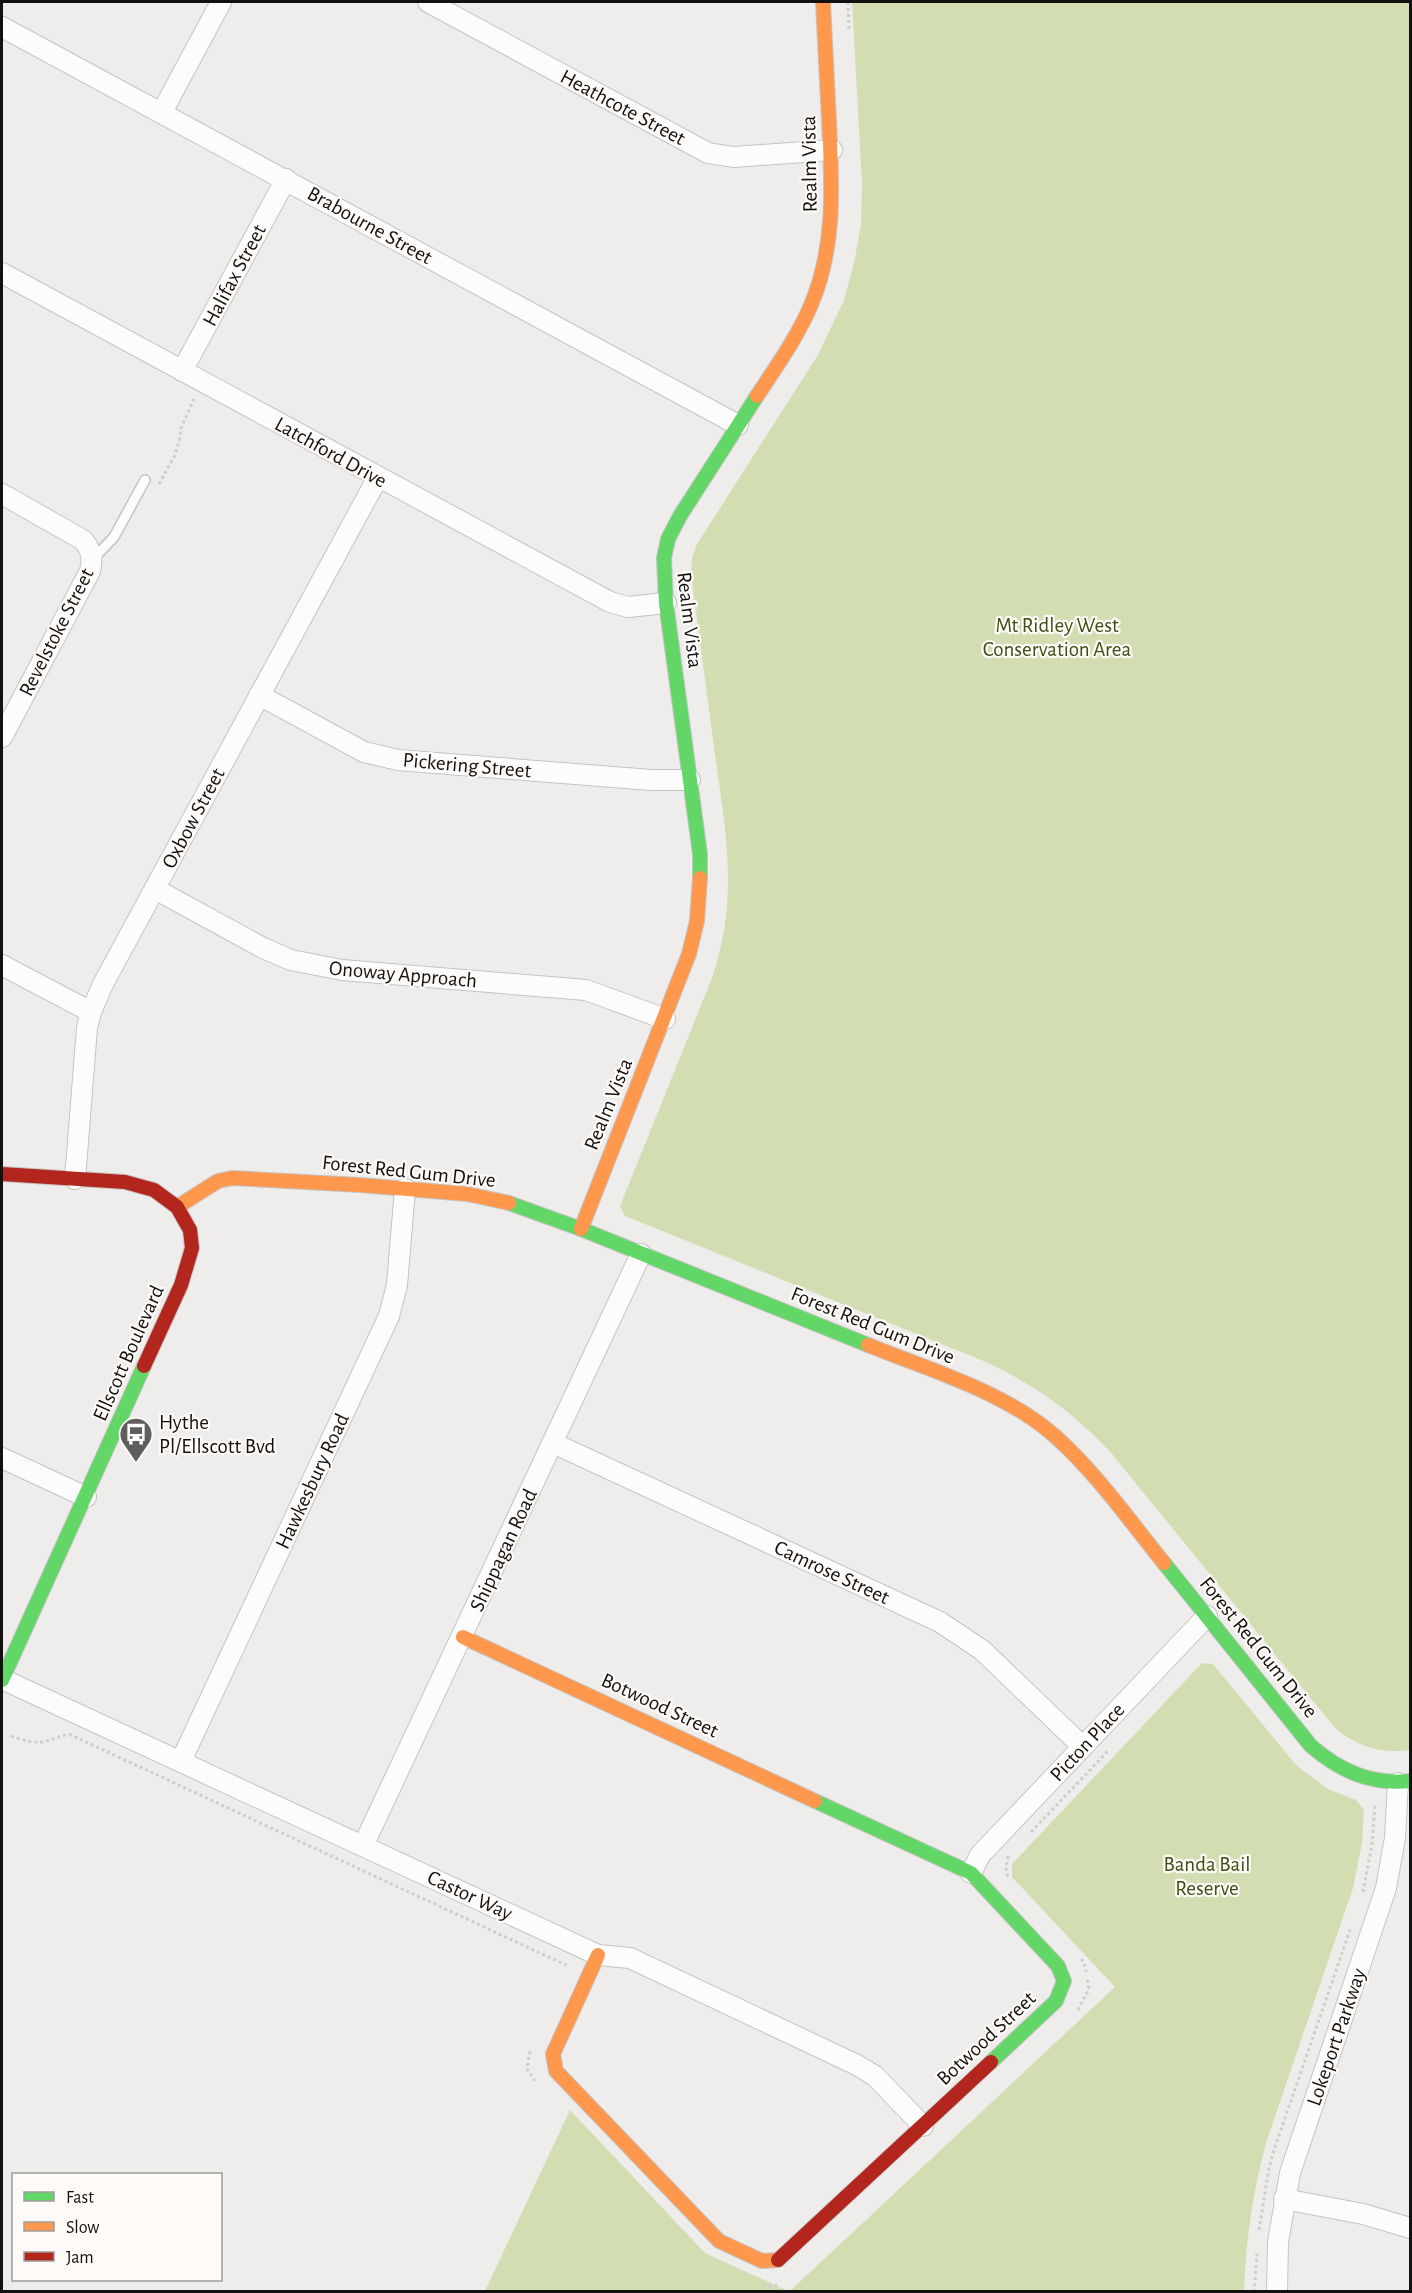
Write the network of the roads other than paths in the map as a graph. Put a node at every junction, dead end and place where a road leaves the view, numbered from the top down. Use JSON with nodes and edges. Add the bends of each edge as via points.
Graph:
{"nodes":[{"id":1,"x":221,"y":2,"type":"edge"},
{"id":2,"x":428,"y":2,"type":"edge"},
{"id":3,"x":823,"y":2,"type":"edge"},
{"id":4,"x":2,"y":27,"type":"edge"},
{"id":5,"x":162,"y":112,"type":"junction"},
{"id":6,"x":832,"y":150,"type":"junction"},
{"id":7,"x":286,"y":179,"type":"junction"},
{"id":8,"x":2,"y":273,"type":"edge"},
{"id":9,"x":183,"y":370,"type":"junction"},
{"id":10,"x":738,"y":425,"type":"junction"},
{"id":11,"x":378,"y":477,"type":"junction"},
{"id":12,"x":146,"y":480,"type":"dead end"},
{"id":13,"x":2,"y":495,"type":"edge"},
{"id":14,"x":93,"y":559,"type":"junction"},
{"id":15,"x":666,"y":603,"type":"junction"},
{"id":16,"x":259,"y":695,"type":"junction"},
{"id":17,"x":2,"y":737,"type":"edge"},
{"id":18,"x":690,"y":780,"type":"junction"},
{"id":19,"x":155,"y":889,"type":"junction"},
{"id":20,"x":2,"y":964,"type":"edge"},
{"id":21,"x":91,"y":1012,"type":"junction"},
{"id":22,"x":664,"y":1019,"type":"junction"},
{"id":23,"x":2,"y":1174,"type":"edge"},
{"id":24,"x":75,"y":1179,"type":"junction"},
{"id":25,"x":405,"y":1189,"type":"junction"},
{"id":26,"x":177,"y":1207,"type":"junction"},
{"id":27,"x":581,"y":1229,"type":"junction"},
{"id":28,"x":641,"y":1254,"type":"junction"},
{"id":29,"x":553,"y":1443,"type":"junction"},
{"id":30,"x":2,"y":1458,"type":"edge"},
{"id":31,"x":86,"y":1497,"type":"junction"},
{"id":32,"x":1207,"y":1616,"type":"junction"},
{"id":33,"x":463,"y":1637,"type":"junction"},
{"id":34,"x":2,"y":1679,"type":"edge"},
{"id":35,"x":1082,"y":1746,"type":"junction"},
{"id":36,"x":182,"y":1761,"type":"junction"},
{"id":37,"x":1404,"y":1782,"type":"edge"},
{"id":38,"x":363,"y":1846,"type":"junction"},
{"id":39,"x":971,"y":1873,"type":"junction"},
{"id":40,"x":598,"y":1955,"type":"junction"},
{"id":41,"x":923,"y":2126,"type":"junction"},
{"id":42,"x":1284,"y":2199,"type":"junction"},
{"id":43,"x":1410,"y":2228,"type":"edge"},
{"id":44,"x":1277,"y":2292,"type":"edge"}],
"edges":[{"from":1,"to":5,"type":"street"},
{"from":2,"to":6,"type":"street","name":"Heathcote Street","via":[[708,153],[733,157]]},
{"from":3,"to":6,"type":"street","name":"Realm Vista"},
{"from":4,"to":5,"type":"street","name":"Brabourne Street"},
{"from":5,"to":7,"type":"street","name":"Brabourne Street"},
{"from":6,"to":10,"type":"street","name":"Realm Vista","via":[[831,232],[818,286],[794,339]]},
{"from":7,"to":9,"type":"street","name":"Halifax Street"},
{"from":7,"to":10,"type":"street","name":"Brabourne Street"},
{"from":8,"to":9,"type":"street","name":"Latchford Drive"},
{"from":9,"to":11,"type":"street","name":"Latchford Drive"},
{"from":10,"to":15,"type":"street","name":"Realm Vista","via":[[670,532],[662,565]]},
{"from":11,"to":15,"type":"street","name":"Latchford Drive","via":[[619,606]]},
{"from":11,"to":16,"type":"street","name":"Oxbow Street"},
{"from":12,"to":14,"type":"lane","name":"Revelstoke Street","via":[[114,537]]},
{"from":13,"to":14,"type":"street","name":"Revelstoke Street","via":[[84,540]]},
{"from":14,"to":17,"type":"street","name":"Revelstoke Street"},
{"from":15,"to":18,"type":"street","name":"Realm Vista"},
{"from":16,"to":18,"type":"street","name":"Pickering Street","via":[[364,752],[398,760]]},
{"from":16,"to":19,"type":"street","name":"Oxbow Street"},
{"from":18,"to":22,"type":"street","name":"Realm Vista","via":[[700,854],[697,921]]},
{"from":19,"to":21,"type":"street","name":"Oxbow Street"},
{"from":19,"to":22,"type":"street","name":"Onoway Approach","via":[[291,960],[342,970],[586,990]]},
{"from":20,"to":21,"type":"street"},
{"from":21,"to":24,"type":"street","name":"Oxbow Street"},
{"from":22,"to":27,"type":"street","name":"Realm Vista"},
{"from":23,"to":24,"type":"street","name":"Ellscott Boulevard"},
{"from":24,"to":26,"type":"street","name":"Ellscott Boulevard","via":[[138,1185],[154,1190]]},
{"from":25,"to":26,"type":"street","name":"Forest Red Gum Drive","via":[[232,1178],[218,1181]]},
{"from":25,"to":27,"type":"street","name":"Forest Red Gum Drive","via":[[499,1200]]},
{"from":25,"to":36,"type":"street","name":"Hawkesbury Road","via":[[397,1285],[389,1316]]},
{"from":26,"to":31,"type":"street","name":"Ellscott Boulevard","via":[[190,1230],[190,1262]]},
{"from":27,"to":28,"type":"street","name":"Forest Red Gum Drive"},
{"from":28,"to":29,"type":"street","name":"Shippagan Road"},
{"from":28,"to":32,"type":"street","name":"Forest Red Gum Drive","via":[[1010,1405],[1054,1436],[1088,1469]]},
{"from":29,"to":33,"type":"street","name":"Shippagan Road"},
{"from":29,"to":35,"type":"street","name":"Camrose Street","via":[[940,1622],[982,1650]]},
{"from":30,"to":31,"type":"street"},
{"from":31,"to":34,"type":"street","name":"Ellscott Boulevard"},
{"from":32,"to":35,"type":"street","name":"Picton Place"},
{"from":32,"to":37,"type":"street","name":"Forest Red Gum Drive","via":[[1328,1762],[1377,1782]]},
{"from":33,"to":38,"type":"street","name":"Shippagan Road"},
{"from":33,"to":39,"type":"street","name":"Botwood Street"},
{"from":34,"to":36,"type":"street","name":"Castor Way"},
{"from":35,"to":39,"type":"street","name":"Picton Place","via":[[980,1855]]},
{"from":36,"to":38,"type":"street","name":"Castor Way"},
{"from":37,"to":42,"type":"street","name":"Lokeport Parkway","via":[[1386,1888]]},
{"from":38,"to":40,"type":"street","name":"Castor Way"},
{"from":39,"to":41,"type":"street","name":"Botwood Street","via":[[1058,1966],[1064,1981],[1056,2001]]},
{"from":40,"to":41,"type":"street","name":"Castor Way","via":[[630,1958],[857,2065],[875,2076]]},
{"from":40,"to":41,"type":"street","name":"Botwood Street","via":[[553,2055],[556,2071],[719,2241],[762,2261],[780,2260]]},
{"from":42,"to":43,"type":"street","via":[[1363,2214]]},
{"from":42,"to":44,"type":"street","name":"Lokeport Parkway"}]}
